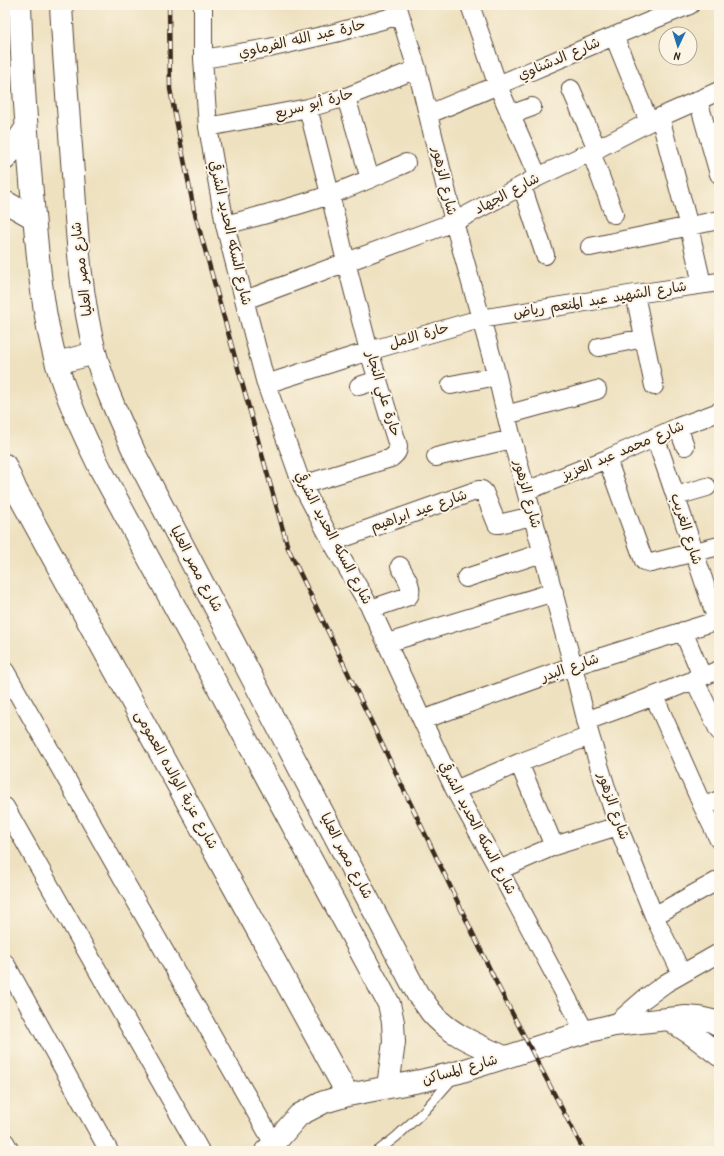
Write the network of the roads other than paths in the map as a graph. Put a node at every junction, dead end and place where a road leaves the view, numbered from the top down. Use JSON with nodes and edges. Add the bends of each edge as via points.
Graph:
{"nodes":[{"id":1,"x":20,"y":5,"type":"edge"},
{"id":2,"x":61,"y":5,"type":"edge"},
{"id":3,"x":203,"y":5,"type":"edge"},
{"id":4,"x":690,"y":5,"type":"edge"},
{"id":5,"x":474,"y":6,"type":"edge"},
{"id":6,"x":399,"y":10,"type":"edge"},
{"id":7,"x":614,"y":36,"type":"junction"},
{"id":8,"x":203,"y":59,"type":"junction"},
{"id":9,"x":417,"y":69,"type":"junction"},
{"id":10,"x":498,"y":86,"type":"junction"},
{"id":11,"x":571,"y":89,"type":"dead end"},
{"id":12,"x":719,"y":91,"type":"edge"},
{"id":13,"x":346,"y":97,"type":"junction"},
{"id":14,"x":698,"y":100,"type":"junction"},
{"id":15,"x":532,"y":107,"type":"dead end"},
{"id":16,"x":308,"y":108,"type":"junction"},
{"id":17,"x":428,"y":114,"type":"junction"},
{"id":18,"x":510,"y":115,"type":"junction"},
{"id":19,"x":654,"y":119,"type":"junction"},
{"id":20,"x":208,"y":127,"type":"junction"},
{"id":21,"x":26,"y":128,"type":"junction"},
{"id":22,"x":594,"y":150,"type":"junction"},
{"id":23,"x":5,"y":159,"type":"edge"},
{"id":24,"x":406,"y":163,"type":"dead end"},
{"id":25,"x":719,"y":174,"type":"edge"},
{"id":26,"x":538,"y":177,"type":"junction"},
{"id":27,"x":370,"y":179,"type":"junction"},
{"id":28,"x":522,"y":186,"type":"junction"},
{"id":29,"x":330,"y":194,"type":"junction"},
{"id":30,"x":5,"y":203,"type":"edge"},
{"id":31,"x":614,"y":214,"type":"dead end"},
{"id":32,"x":34,"y":218,"type":"junction"},
{"id":33,"x":719,"y":220,"type":"edge"},
{"id":34,"x":454,"y":222,"type":"junction"},
{"id":35,"x":225,"y":225,"type":"junction"},
{"id":36,"x":689,"y":227,"type":"junction"},
{"id":37,"x":590,"y":247,"type":"dead end"},
{"id":38,"x":545,"y":255,"type":"dead end"},
{"id":39,"x":346,"y":262,"type":"junction"},
{"id":40,"x":711,"y":283,"type":"edge"},
{"id":41,"x":635,"y":294,"type":"junction"},
{"id":42,"x":245,"y":300,"type":"junction"},
{"id":43,"x":480,"y":319,"type":"junction"},
{"id":44,"x":644,"y":338,"type":"junction"},
{"id":45,"x":599,"y":347,"type":"dead end"},
{"id":46,"x":369,"y":351,"type":"junction"},
{"id":47,"x":95,"y":353,"type":"junction"},
{"id":48,"x":57,"y":364,"type":"junction"},
{"id":49,"x":497,"y":376,"type":"junction"},
{"id":50,"x":378,"y":380,"type":"junction"},
{"id":51,"x":266,"y":384,"type":"junction"},
{"id":52,"x":451,"y":385,"type":"dead end"},
{"id":53,"x":359,"y":386,"type":"dead end"},
{"id":54,"x":654,"y":386,"type":"dead end"},
{"id":55,"x":597,"y":390,"type":"dead end"},
{"id":56,"x":718,"y":414,"type":"edge"},
{"id":57,"x":506,"y":415,"type":"junction"},
{"id":58,"x":678,"y":427,"type":"junction"},
{"id":59,"x":655,"y":437,"type":"junction"},
{"id":60,"x":512,"y":439,"type":"junction"},
{"id":61,"x":685,"y":446,"type":"dead end"},
{"id":62,"x":436,"y":458,"type":"dead end"},
{"id":63,"x":607,"y":459,"type":"junction"},
{"id":64,"x":5,"y":465,"type":"edge"},
{"id":65,"x":302,"y":485,"type":"junction"},
{"id":66,"x":707,"y":487,"type":"dead end"},
{"id":67,"x":526,"y":491,"type":"junction"},
{"id":68,"x":676,"y":496,"type":"junction"},
{"id":69,"x":532,"y":516,"type":"junction"},
{"id":70,"x":332,"y":542,"type":"junction"},
{"id":71,"x":719,"y":546,"type":"edge"},
{"id":72,"x":542,"y":553,"type":"junction"},
{"id":73,"x":694,"y":553,"type":"junction"},
{"id":74,"x":400,"y":566,"type":"dead end"},
{"id":75,"x":466,"y":578,"type":"dead end"},
{"id":76,"x":554,"y":592,"type":"junction"},
{"id":77,"x":371,"y":609,"type":"junction"},
{"id":78,"x":718,"y":620,"type":"edge"},
{"id":79,"x":683,"y":631,"type":"junction"},
{"id":80,"x":387,"y":643,"type":"junction"},
{"id":81,"x":573,"y":666,"type":"junction"},
{"id":82,"x":719,"y":670,"type":"edge"},
{"id":83,"x":5,"y":671,"type":"edge"},
{"id":84,"x":698,"y":678,"type":"junction"},
{"id":85,"x":654,"y":696,"type":"junction"},
{"id":86,"x":422,"y":720,"type":"junction"},
{"id":87,"x":588,"y":729,"type":"junction"},
{"id":88,"x":719,"y":731,"type":"edge"},
{"id":89,"x":518,"y":763,"type":"junction"},
{"id":90,"x":455,"y":790,"type":"junction"},
{"id":91,"x":719,"y":800,"type":"edge"},
{"id":92,"x":5,"y":807,"type":"edge"},
{"id":93,"x":703,"y":807,"type":"junction"},
{"id":94,"x":618,"y":826,"type":"junction"},
{"id":95,"x":719,"y":840,"type":"edge"},
{"id":96,"x":554,"y":846,"type":"junction"},
{"id":97,"x":499,"y":870,"type":"junction"},
{"id":98,"x":719,"y":880,"type":"edge"},
{"id":99,"x":654,"y":916,"type":"junction"},
{"id":100,"x":719,"y":953,"type":"edge"},
{"id":101,"x":5,"y":963,"type":"edge"},
{"id":102,"x":682,"y":974,"type":"junction"},
{"id":103,"x":669,"y":1019,"type":"junction"},
{"id":104,"x":614,"y":1025,"type":"junction"},
{"id":105,"x":719,"y":1025,"type":"edge"},
{"id":106,"x":585,"y":1032,"type":"junction"},
{"id":107,"x":719,"y":1055,"type":"edge"},
{"id":108,"x":504,"y":1057,"type":"junction"},
{"id":109,"x":458,"y":1072,"type":"junction"},
{"id":110,"x":388,"y":1087,"type":"junction"},
{"id":111,"x":348,"y":1095,"type":"junction"},
{"id":112,"x":5,"y":1142,"type":"edge"},
{"id":113,"x":270,"y":1147,"type":"edge"},
{"id":114,"x":10,"y":1151,"type":"edge"},
{"id":115,"x":109,"y":1151,"type":"edge"},
{"id":116,"x":200,"y":1151,"type":"edge"},
{"id":117,"x":378,"y":1151,"type":"edge"}],
"edges":[{"from":1,"to":21,"type":"street"},
{"from":2,"to":47,"type":"street","name":"شارع مصر العليا","via":[[80,265]]},
{"from":3,"to":8,"type":"street","name":"شارع السكه الحديد الشرقي"},
{"from":4,"to":7,"type":"street","name":"شارع الدشناوي"},
{"from":5,"to":10,"type":"street"},
{"from":6,"to":8,"type":"street","name":"حارة عبد الله الفرماوي","via":[[335,34]]},
{"from":6,"to":9,"type":"street","name":"شارع الزهور"},
{"from":7,"to":10,"type":"street","name":"شارع الدشناوي"},
{"from":7,"to":19,"type":"street"},
{"from":8,"to":20,"type":"street","name":"شارع السكه الحديد الشرقي"},
{"from":9,"to":13,"type":"street","name":"حارة أبو سريع"},
{"from":9,"to":17,"type":"street","name":"شارع الزهور"},
{"from":10,"to":17,"type":"street","name":"شارع الدشناوي"},
{"from":10,"to":18,"type":"street"},
{"from":11,"to":22,"type":"street"},
{"from":12,"to":14,"type":"street","name":"شارع الجهاد"},
{"from":13,"to":16,"type":"street","name":"حارة أبو سريع"},
{"from":13,"to":27,"type":"street"},
{"from":14,"to":19,"type":"street","name":"شارع الجهاد"},
{"from":14,"to":25,"type":"street"},
{"from":15,"to":18,"type":"street"},
{"from":16,"to":20,"type":"street","name":"حارة أبو سريع"},
{"from":16,"to":29,"type":"street","name":"حارة علي النجار"},
{"from":17,"to":34,"type":"street","name":"شارع الزهور"},
{"from":18,"to":26,"type":"street"},
{"from":19,"to":22,"type":"street","name":"شارع الجهاد"},
{"from":19,"to":36,"type":"street"},
{"from":20,"to":35,"type":"street","name":"شارع السكه الحديد الشرقي"},
{"from":21,"to":23,"type":"street"},
{"from":21,"to":32,"type":"street"},
{"from":22,"to":26,"type":"street","name":"شارع الجهاد"},
{"from":22,"to":31,"type":"street"},
{"from":24,"to":27,"type":"street"},
{"from":26,"to":28,"type":"street","name":"شارع الجهاد"},
{"from":27,"to":29,"type":"street"},
{"from":28,"to":34,"type":"street","name":"شارع الجهاد"},
{"from":28,"to":38,"type":"street"},
{"from":29,"to":35,"type":"street","via":[[278,212]]},
{"from":29,"to":39,"type":"street","name":"حارة علي النجار"},
{"from":30,"to":32,"type":"street"},
{"from":32,"to":48,"type":"street","via":[[44,308]]},
{"from":33,"to":36,"type":"street"},
{"from":34,"to":39,"type":"street","name":"شارع الجهاد"},
{"from":34,"to":43,"type":"street","name":"شارع الزهور"},
{"from":35,"to":42,"type":"street","name":"شارع السكه الحديد الشرقي"},
{"from":36,"to":37,"type":"street"},
{"from":36,"to":40,"type":"street"},
{"from":39,"to":42,"type":"street","name":"شارع الجهاد"},
{"from":39,"to":46,"type":"street","name":"حارة علي النجار"},
{"from":40,"to":41,"type":"street","name":"شارع الشهيد عبد المنعم رياض"},
{"from":41,"to":43,"type":"street","name":"شارع الشهيد عبد المنعم رياض"},
{"from":41,"to":44,"type":"street"},
{"from":42,"to":51,"type":"street","name":"شارع السكه الحديد الشرقي"},
{"from":43,"to":46,"type":"street","name":"حارة الامل"},
{"from":43,"to":49,"type":"street","name":"شارع الزهور"},
{"from":44,"to":45,"type":"street"},
{"from":44,"to":54,"type":"street"},
{"from":46,"to":50,"type":"street","name":"حارة علي النجار"},
{"from":46,"to":51,"type":"street","name":"حارة الامل"},
{"from":47,"to":48,"type":"street"},
{"from":47,"to":108,"type":"street","name":"شارع مصر العليا","via":[[136,456],[418,995],[432,1013],[449,1028],[468,1041]]},
{"from":48,"to":110,"type":"street","via":[[84,436],[101,470],[389,1004],[394,1042]]},
{"from":49,"to":52,"type":"street"},
{"from":49,"to":57,"type":"street","name":"شارع الزهور"},
{"from":50,"to":53,"type":"street"},
{"from":50,"to":65,"type":"street","name":"حارة علي النجار","via":[[398,450],[391,458]]},
{"from":51,"to":65,"type":"street","name":"شارع السكه الحديد الشرقي"},
{"from":55,"to":57,"type":"street"},
{"from":56,"to":58,"type":"street","name":"شارع محمد عبد العزيز"},
{"from":57,"to":60,"type":"street","name":"شارع الزهور"},
{"from":58,"to":59,"type":"street","name":"شارع محمد عبد العزيز"},
{"from":58,"to":61,"type":"street"},
{"from":59,"to":63,"type":"street","name":"شارع محمد عبد العزيز"},
{"from":59,"to":68,"type":"street","name":"شارع الغريب"},
{"from":60,"to":62,"type":"street"},
{"from":60,"to":67,"type":"street","name":"شارع الزهور"},
{"from":63,"to":67,"type":"street","name":"شارع محمد عبد العزيز"},
{"from":63,"to":73,"type":"street","via":[[644,562],[650,563]]},
{"from":64,"to":111,"type":"street","name":"شارع عزبة الوالده العمومى"},
{"from":65,"to":70,"type":"street","name":"شارع السكه الحديد الشرقي"},
{"from":66,"to":68,"type":"street"},
{"from":67,"to":69,"type":"street","name":"شارع الزهور"},
{"from":68,"to":73,"type":"street","name":"شارع الغريب"},
{"from":69,"to":70,"type":"street","name":"شارع عيد ابراهيم","via":[[497,524],[484,492],[478,490]]},
{"from":69,"to":72,"type":"street","name":"شارع الزهور"},
{"from":70,"to":77,"type":"street","name":"شارع السكه الحديد الشرقي"},
{"from":71,"to":73,"type":"street"},
{"from":72,"to":75,"type":"street"},
{"from":72,"to":76,"type":"street","name":"شارع الزهور"},
{"from":73,"to":78,"type":"street","name":"شارع الغريب"},
{"from":74,"to":77,"type":"street","via":[[410,587],[409,596]]},
{"from":76,"to":80,"type":"street"},
{"from":76,"to":81,"type":"street","name":"شارع الزهور"},
{"from":77,"to":80,"type":"street","name":"شارع السكه الحديد الشرقي"},
{"from":78,"to":79,"type":"street","name":"شارع البدر"},
{"from":79,"to":81,"type":"street","name":"شارع البدر"},
{"from":79,"to":84,"type":"street"},
{"from":80,"to":86,"type":"street","name":"شارع السكه الحديد الشرقي"},
{"from":81,"to":86,"type":"street","name":"شارع البدر"},
{"from":81,"to":87,"type":"street","name":"شارع الزهور"},
{"from":82,"to":84,"type":"street"},
{"from":83,"to":113,"type":"street"},
{"from":84,"to":85,"type":"street"},
{"from":84,"to":88,"type":"street"},
{"from":85,"to":87,"type":"street"},
{"from":85,"to":93,"type":"street"},
{"from":86,"to":90,"type":"street","name":"شارع السكه الحديد الشرقي"},
{"from":87,"to":89,"type":"street"},
{"from":87,"to":94,"type":"street","name":"شارع الزهور"},
{"from":89,"to":90,"type":"street"},
{"from":89,"to":96,"type":"street"},
{"from":90,"to":97,"type":"street","name":"شارع السكه الحديد الشرقي"},
{"from":91,"to":93,"type":"street"},
{"from":92,"to":116,"type":"street"},
{"from":93,"to":95,"type":"street"},
{"from":94,"to":96,"type":"street"},
{"from":94,"to":99,"type":"street","name":"شارع الزهور"},
{"from":96,"to":97,"type":"street"},
{"from":97,"to":106,"type":"street","name":"شارع السكه الحديد الشرقي"},
{"from":98,"to":99,"type":"street"},
{"from":99,"to":102,"type":"street","name":"شارع الزهور"},
{"from":100,"to":102,"type":"street"},
{"from":101,"to":115,"type":"street"},
{"from":102,"to":104,"type":"street","via":[[644,999]]},
{"from":103,"to":104,"type":"street","name":"شارع المساكن"},
{"from":103,"to":105,"type":"street","name":"شارع المساكن","via":[[699,1018]]},
{"from":103,"to":107,"type":"street"},
{"from":104,"to":106,"type":"street","name":"شارع المساكن"},
{"from":106,"to":108,"type":"street","name":"شارع المساكن"},
{"from":108,"to":109,"type":"street","name":"شارع المساكن"},
{"from":109,"to":110,"type":"street","name":"شارع المساكن"},
{"from":109,"to":117,"type":"lane","via":[[425,1110]]},
{"from":110,"to":111,"type":"street","name":"شارع المساكن"},
{"from":111,"to":113,"type":"street","name":"شارع المساكن","via":[[324,1102],[299,1115]]},
{"from":112,"to":114,"type":"street"}]}
